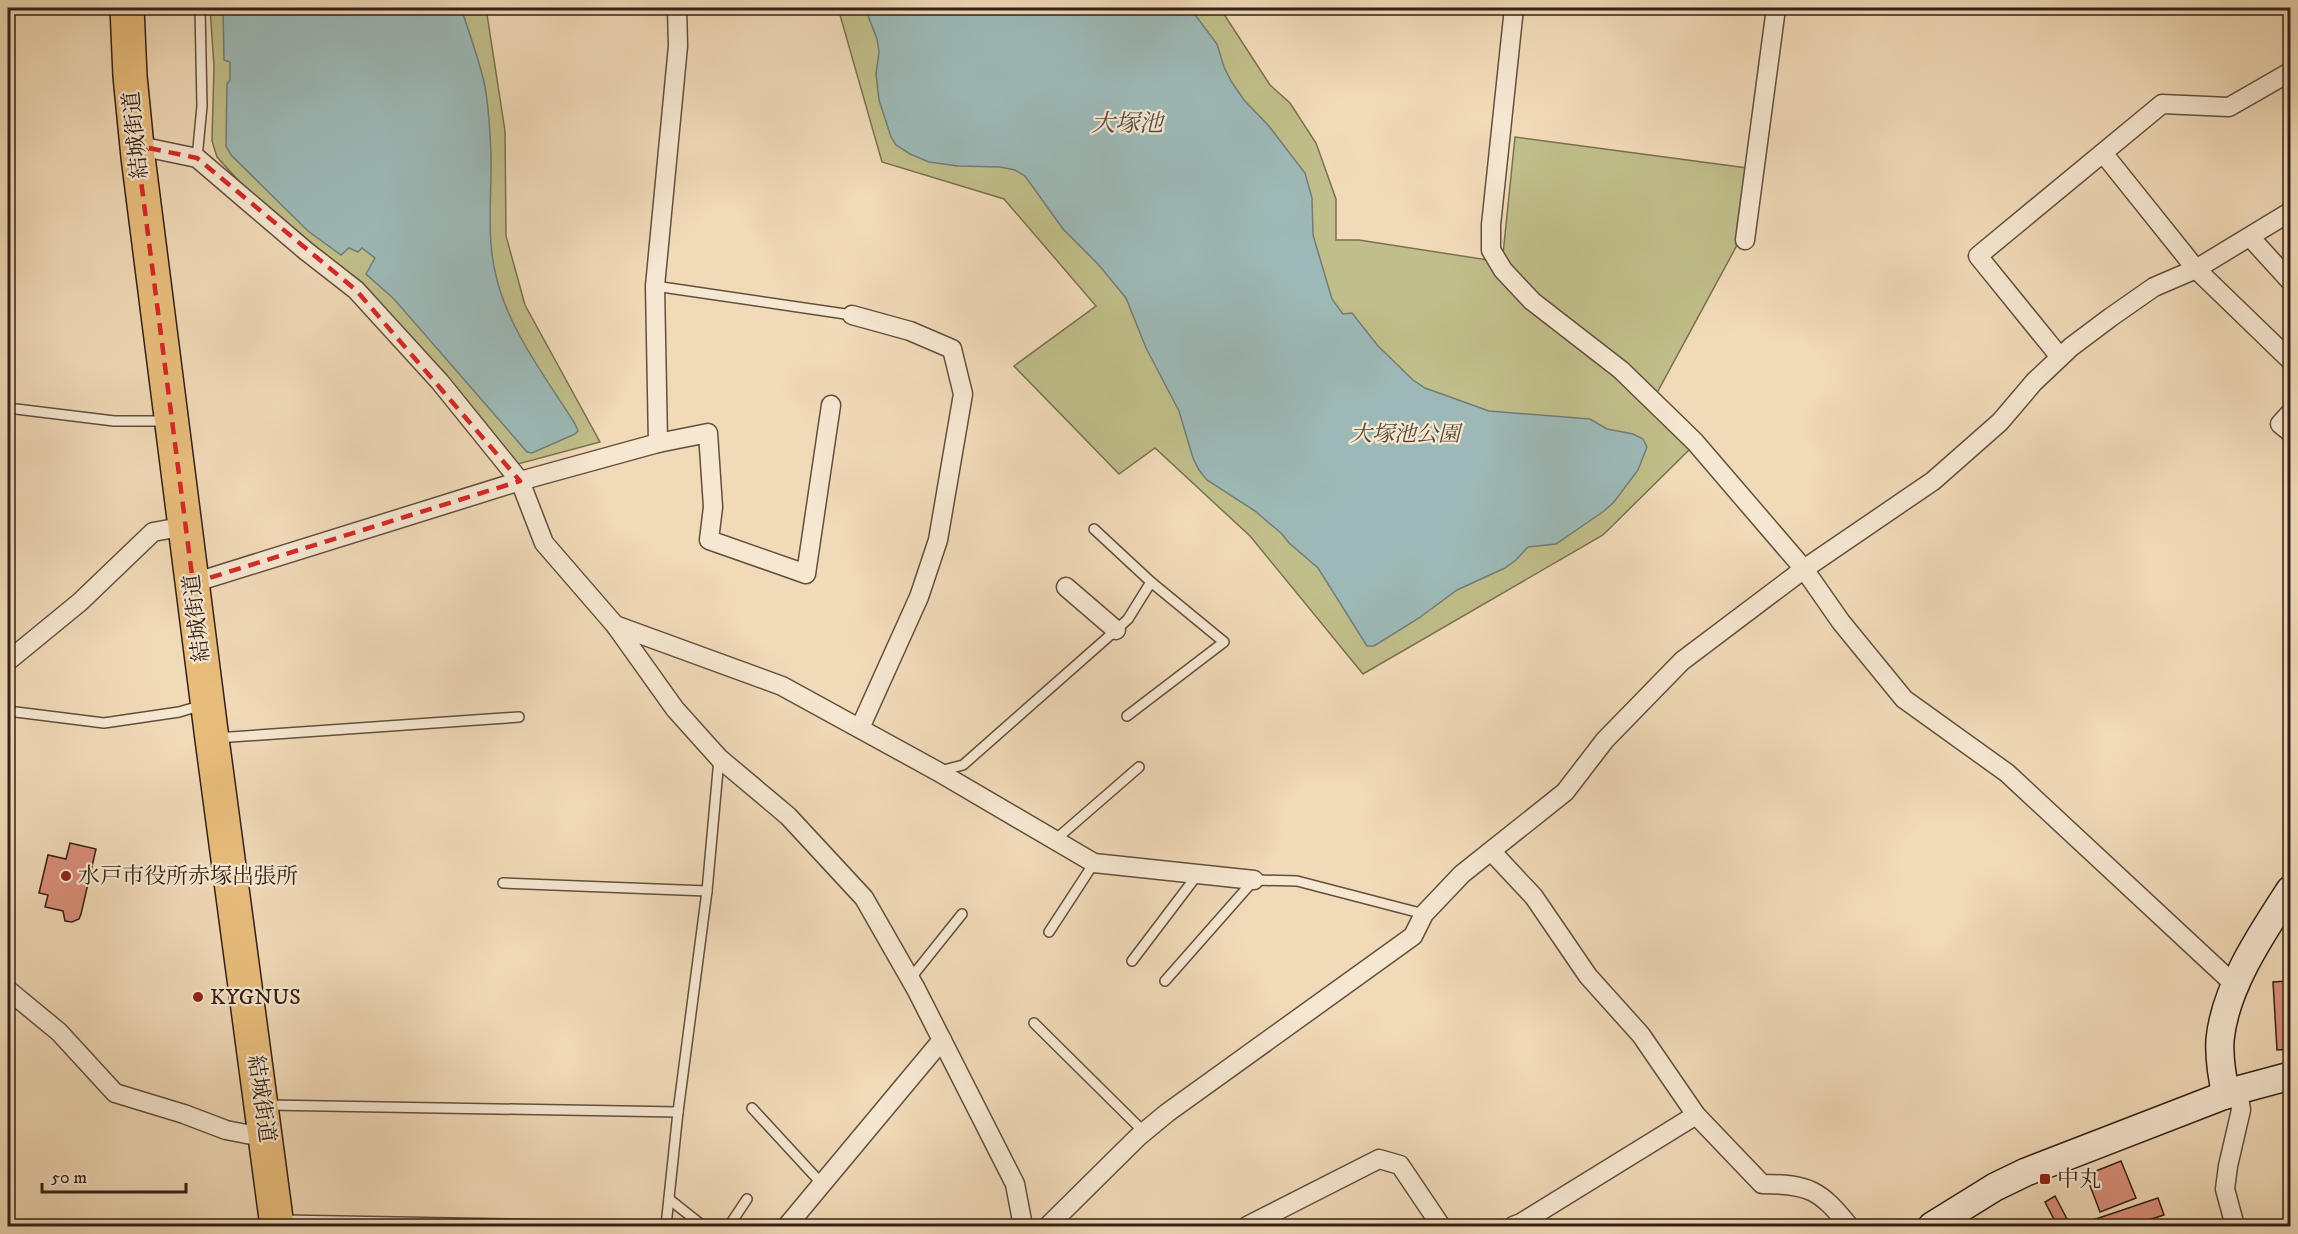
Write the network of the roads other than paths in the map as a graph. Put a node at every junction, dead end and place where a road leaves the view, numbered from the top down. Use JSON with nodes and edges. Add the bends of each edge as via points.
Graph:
{"nodes":[{"id":1,"x":127,"y":8,"type":"edge"},
{"id":2,"x":200,"y":8,"type":"edge"},
{"id":3,"x":677,"y":8,"type":"edge"},
{"id":4,"x":1514,"y":8,"type":"edge"},
{"id":5,"x":1776,"y":8,"type":"edge"},
{"id":6,"x":2290,"y":72,"type":"edge"},
{"id":7,"x":2103,"y":153,"type":"junction"},
{"id":8,"x":138,"y":157,"type":"junction"},
{"id":9,"x":197,"y":158,"type":"junction"},
{"id":10,"x":2290,"y":212,"type":"edge"},
{"id":11,"x":2250,"y":237,"type":"junction"},
{"id":12,"x":1745,"y":240,"type":"dead end"},
{"id":13,"x":2196,"y":269,"type":"junction"},
{"id":14,"x":2290,"y":280,"type":"edge"},
{"id":15,"x":655,"y":286,"type":"junction"},
{"id":16,"x":852,"y":315,"type":"joint"},
{"id":17,"x":2061,"y":357,"type":"junction"},
{"id":18,"x":2290,"y":360,"type":"edge"},
{"id":19,"x":831,"y":405,"type":"dead end"},
{"id":20,"x":8,"y":408,"type":"edge"},
{"id":21,"x":2290,"y":413,"type":"edge"},
{"id":22,"x":172,"y":421,"type":"junction"},
{"id":23,"x":2290,"y":432,"type":"edge"},
{"id":24,"x":658,"y":443,"type":"junction"},
{"id":25,"x":520,"y":481,"type":"junction"},
{"id":26,"x":186,"y":526,"type":"junction"},
{"id":27,"x":1094,"y":529,"type":"dead end"},
{"id":28,"x":1804,"y":569,"type":"junction"},
{"id":29,"x":1151,"y":582,"type":"junction"},
{"id":30,"x":193,"y":583,"type":"junction"},
{"id":31,"x":1065,"y":587,"type":"dead end"},
{"id":32,"x":615,"y":626,"type":"junction"},
{"id":33,"x":1116,"y":630,"type":"junction"},
{"id":34,"x":8,"y":661,"type":"edge"},
{"id":35,"x":207,"y":704,"type":"junction"},
{"id":36,"x":8,"y":711,"type":"edge"},
{"id":37,"x":1127,"y":716,"type":"dead end"},
{"id":38,"x":519,"y":717,"type":"dead end"},
{"id":39,"x":860,"y":728,"type":"junction"},
{"id":40,"x":212,"y":738,"type":"junction"},
{"id":41,"x":719,"y":758,"type":"junction"},
{"id":42,"x":1139,"y":767,"type":"dead end"},
{"id":43,"x":937,"y":771,"type":"junction"},
{"id":44,"x":1055,"y":840,"type":"junction"},
{"id":45,"x":1492,"y":852,"type":"junction"},
{"id":46,"x":1094,"y":863,"type":"junction"},
{"id":47,"x":1198,"y":874,"type":"junction"},
{"id":48,"x":1254,"y":880,"type":"junction"},
{"id":49,"x":503,"y":883,"type":"dead end"},
{"id":50,"x":2290,"y":890,"type":"edge"},
{"id":51,"x":706,"y":891,"type":"junction"},
{"id":52,"x":962,"y":914,"type":"dead end"},
{"id":53,"x":1424,"y":914,"type":"junction"},
{"id":54,"x":1049,"y":932,"type":"dead end"},
{"id":55,"x":1132,"y":961,"type":"dead end"},
{"id":56,"x":910,"y":979,"type":"junction"},
{"id":57,"x":1166,"y":981,"type":"dead end"},
{"id":58,"x":2236,"y":986,"type":"junction"},
{"id":59,"x":8,"y":990,"type":"edge"},
{"id":60,"x":1034,"y":1023,"type":"dead end"},
{"id":61,"x":942,"y":1040,"type":"junction"},
{"id":62,"x":2290,"y":1076,"type":"edge"},
{"id":63,"x":2232,"y":1092,"type":"junction"},
{"id":64,"x":262,"y":1105,"type":"junction"},
{"id":65,"x":752,"y":1108,"type":"dead end"},
{"id":66,"x":678,"y":1112,"type":"junction"},
{"id":67,"x":1696,"y":1114,"type":"junction"},
{"id":68,"x":1144,"y":1132,"type":"junction"},
{"id":69,"x":267,"y":1138,"type":"junction"},
{"id":70,"x":822,"y":1184,"type":"junction"},
{"id":71,"x":669,"y":1199,"type":"junction"},
{"id":72,"x":747,"y":1199,"type":"dead end"},
{"id":73,"x":277,"y":1223,"type":"edge"},
{"id":74,"x":630,"y":1227,"type":"edge"},
{"id":75,"x":666,"y":1227,"type":"edge"},
{"id":76,"x":703,"y":1227,"type":"edge"},
{"id":77,"x":729,"y":1227,"type":"edge"},
{"id":78,"x":787,"y":1227,"type":"edge"},
{"id":79,"x":1023,"y":1227,"type":"edge"},
{"id":80,"x":1048,"y":1227,"type":"edge"},
{"id":81,"x":1247,"y":1227,"type":"edge"},
{"id":82,"x":1441,"y":1227,"type":"edge"},
{"id":83,"x":1513,"y":1227,"type":"edge"},
{"id":84,"x":1849,"y":1227,"type":"edge"},
{"id":85,"x":1932,"y":1227,"type":"edge"},
{"id":86,"x":2235,"y":1227,"type":"edge"}],
"edges":[{"from":1,"to":8,"type":"highway","name":"結城街道"},
{"from":2,"to":9,"type":"lane","via":[[202,106]]},
{"from":3,"to":15,"type":"street","via":[[678,46]]},
{"from":4,"to":28,"type":"street","via":[[1491,250],[1503,270],[1532,301],[1621,370],[1695,442]]},
{"from":5,"to":12,"type":"street"},
{"from":6,"to":7,"type":"street","via":[[2229,107],[2162,104]]},
{"from":7,"to":13,"type":"street"},
{"from":7,"to":17,"type":"street","via":[[1978,256]]},
{"from":8,"to":9,"type":"street","via":[[149,148]]},
{"from":8,"to":22,"type":"highway","name":"結城街道"},
{"from":9,"to":25,"type":"street","via":[[356,290],[440,382]]},
{"from":10,"to":11,"type":"street"},
{"from":11,"to":13,"type":"street"},
{"from":11,"to":14,"type":"street"},
{"from":13,"to":17,"type":"street","via":[[2154,287]]},
{"from":13,"to":18,"type":"street"},
{"from":15,"to":16,"type":"lane"},
{"from":15,"to":24,"type":"street"},
{"from":16,"to":39,"type":"street","via":[[952,349],[963,394],[938,540],[919,597]]},
{"from":17,"to":28,"type":"street","via":[[2000,422],[1933,481]]},
{"from":19,"to":24,"type":"street","via":[[806,574],[709,540],[713,507],[708,433]]},
{"from":20,"to":22,"type":"lane","via":[[114,421]]},
{"from":21,"to":23,"type":"street","via":[[2280,424]]},
{"from":22,"to":26,"type":"highway","name":"結城街道"},
{"from":24,"to":25,"type":"street"},
{"from":25,"to":30,"type":"street"},
{"from":25,"to":32,"type":"street","via":[[544,543]]},
{"from":26,"to":30,"type":"highway","name":"結城街道"},
{"from":26,"to":34,"type":"street","via":[[153,532],[80,602]]},
{"from":27,"to":29,"type":"lane"},
{"from":28,"to":45,"type":"street","via":[[1682,661],[1605,740],[1565,792]]},
{"from":28,"to":58,"type":"street","via":[[1904,699],[2007,773]]},
{"from":29,"to":33,"type":"lane","via":[[1128,619]]},
{"from":29,"to":37,"type":"lane","via":[[1224,642]]},
{"from":30,"to":35,"type":"highway","name":"結城街道"},
{"from":31,"to":33,"type":"street"},
{"from":32,"to":39,"type":"street","via":[[782,686]]},
{"from":32,"to":41,"type":"street","via":[[675,709]]},
{"from":33,"to":43,"type":"lane","via":[[963,765]]},
{"from":35,"to":36,"type":"lane","via":[[104,723]]},
{"from":35,"to":40,"type":"highway","name":"結城街道"},
{"from":38,"to":40,"type":"lane"},
{"from":39,"to":43,"type":"street"},
{"from":40,"to":64,"type":"highway","name":"結城街道"},
{"from":41,"to":51,"type":"lane"},
{"from":41,"to":56,"type":"street","via":[[788,816],[864,898]]},
{"from":42,"to":44,"type":"lane"},
{"from":43,"to":44,"type":"street"},
{"from":44,"to":46,"type":"street"},
{"from":45,"to":53,"type":"street","via":[[1462,874]]},
{"from":45,"to":67,"type":"street","via":[[1534,897],[1588,976],[1641,1035]]},
{"from":46,"to":47,"type":"street"},
{"from":46,"to":54,"type":"lane"},
{"from":47,"to":48,"type":"street"},
{"from":47,"to":55,"type":"lane"},
{"from":48,"to":53,"type":"lane","via":[[1297,881]]},
{"from":48,"to":57,"type":"lane"},
{"from":49,"to":51,"type":"lane"},
{"from":50,"to":58,"type":"street"},
{"from":51,"to":66,"type":"lane"},
{"from":52,"to":56,"type":"lane"},
{"from":53,"to":68,"type":"street","via":[[1413,936]]},
{"from":56,"to":61,"type":"street"},
{"from":58,"to":63,"type":"street","via":[[2222,1024],[2220,1042],[2220,1064]]},
{"from":59,"to":69,"type":"street","via":[[59,1032],[115,1093],[226,1130]]},
{"from":60,"to":68,"type":"lane"},
{"from":61,"to":70,"type":"street"},
{"from":61,"to":79,"type":"street","via":[[1015,1184]]},
{"from":62,"to":63,"type":"street"},
{"from":63,"to":85,"type":"street","via":[[2026,1172]]},
{"from":63,"to":86,"type":"street","via":[[2241,1110],[2224,1189]]},
{"from":64,"to":66,"type":"lane"},
{"from":64,"to":69,"type":"highway","name":"結城街道"},
{"from":65,"to":70,"type":"lane"},
{"from":66,"to":71,"type":"lane"},
{"from":67,"to":83,"type":"street"},
{"from":67,"to":84,"type":"street","via":[[1762,1184],[1792,1184],[1819,1194]]},
{"from":68,"to":80,"type":"street"},
{"from":69,"to":73,"type":"highway","name":"結城街道"},
{"from":70,"to":78,"type":"street"},
{"from":71,"to":75,"type":"lane"},
{"from":71,"to":76,"type":"lane"},
{"from":72,"to":77,"type":"lane"},
{"from":73,"to":74,"type":"lane"},
{"from":81,"to":82,"type":"street","via":[[1380,1159],[1400,1165]]}]}
